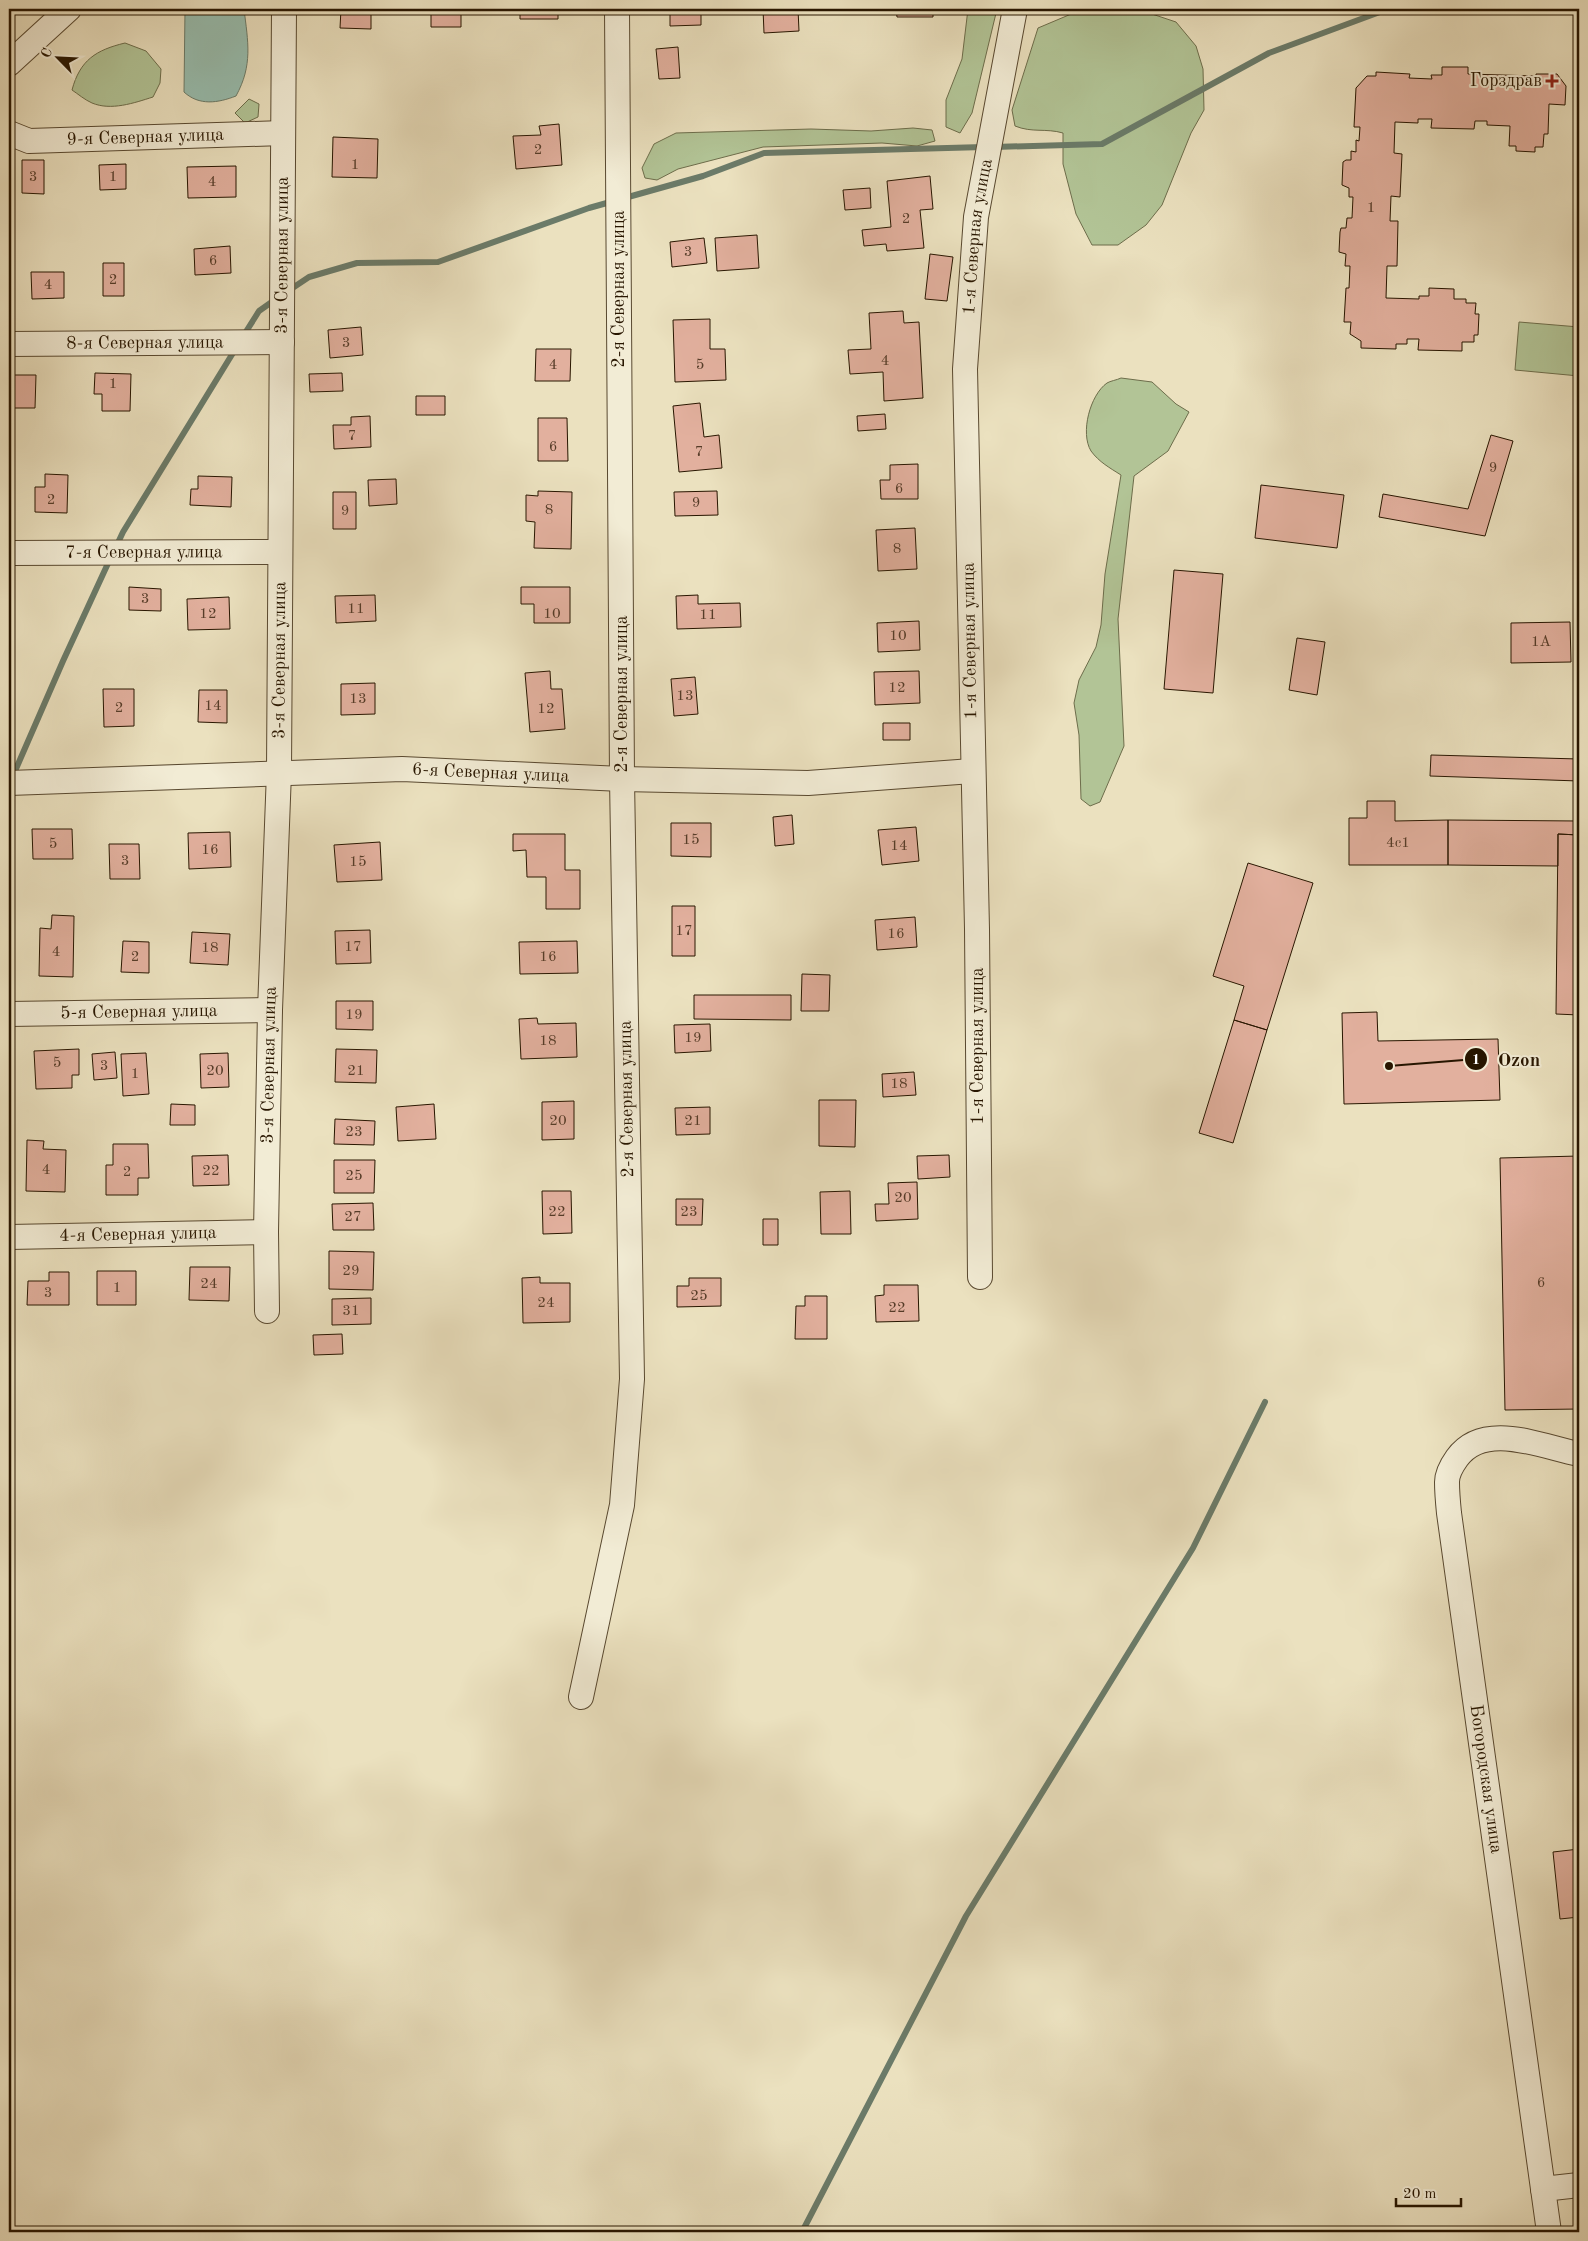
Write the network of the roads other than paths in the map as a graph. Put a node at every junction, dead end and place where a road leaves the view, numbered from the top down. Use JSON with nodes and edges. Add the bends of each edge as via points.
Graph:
{"nodes":[{"id":1,"x":69,"y":9,"type":"edge"},
{"id":2,"x":284,"y":9,"type":"edge"},
{"id":3,"x":617,"y":9,"type":"edge"},
{"id":4,"x":1015,"y":9,"type":"edge"},
{"id":5,"x":9,"y":64,"type":"edge"},
{"id":6,"x":9,"y":133,"type":"edge"},
{"id":7,"x":283,"y":133,"type":"junction"},
{"id":8,"x":282,"y":342,"type":"junction"},
{"id":9,"x":9,"y":344,"type":"edge"},
{"id":10,"x":280,"y":552,"type":"junction"},
{"id":11,"x":9,"y":554,"type":"edge"},
{"id":12,"x":972,"y":770,"type":"junction"},
{"id":13,"x":279,"y":772,"type":"junction"},
{"id":14,"x":622,"y":779,"type":"junction"},
{"id":15,"x":9,"y":783,"type":"edge"},
{"id":16,"x":270,"y":1010,"type":"junction"},
{"id":17,"x":9,"y":1014,"type":"edge"},
{"id":18,"x":266,"y":1232,"type":"junction"},
{"id":19,"x":9,"y":1237,"type":"edge"},
{"id":20,"x":980,"y":1277,"type":"dead end"},
{"id":21,"x":267,"y":1311,"type":"dead end"},
{"id":22,"x":1579,"y":1454,"type":"edge"},
{"id":23,"x":581,"y":1697,"type":"dead end"},
{"id":24,"x":1579,"y":2185,"type":"edge"},
{"id":25,"x":1543,"y":2189,"type":"junction"},
{"id":26,"x":1549,"y":2232,"type":"edge"}],
"edges":[{"from":1,"to":5,"type":"street"},
{"from":2,"to":7,"type":"street","name":"3-я Северная улица"},
{"from":3,"to":14,"type":"street","name":"2-я Северная улица"},
{"from":4,"to":12,"type":"street","name":"1-я Северная улица","via":[[976,217],[964,369]]},
{"from":6,"to":7,"type":"street","name":"9-я Северная улица","via":[[28,141]]},
{"from":7,"to":8,"type":"street","name":"3-я Северная улица"},
{"from":8,"to":9,"type":"street","name":"8-я Северная улица"},
{"from":8,"to":10,"type":"street","name":"3-я Северная улица"},
{"from":10,"to":11,"type":"street","name":"7-я Северная улица"},
{"from":10,"to":13,"type":"street","name":"3-я Северная улица"},
{"from":12,"to":14,"type":"street","name":"6-я Северная улица","via":[[808,783]]},
{"from":12,"to":20,"type":"street","name":"1-я Северная улица"},
{"from":13,"to":14,"type":"street","name":"6-я Северная улица","via":[[402,769]]},
{"from":13,"to":15,"type":"street","name":"6-я Северная улица"},
{"from":13,"to":16,"type":"street","name":"3-я Северная улица"},
{"from":14,"to":23,"type":"street","name":"2-я Северная улица","via":[[632,1379],[622,1504]]},
{"from":16,"to":17,"type":"street","name":"5-я Северная улица"},
{"from":16,"to":18,"type":"street","name":"3-я Северная улица"},
{"from":18,"to":19,"type":"street","name":"4-я Северная улица"},
{"from":18,"to":21,"type":"street","name":"3-я Северная улица"},
{"from":22,"to":25,"type":"street","name":"Богородская улица","via":[[1530,1442],[1483,1439],[1472,1442],[1462,1451],[1451,1466],[1447,1480],[1450,1522]]},
{"from":24,"to":25,"type":"street"},
{"from":25,"to":26,"type":"street","name":"Богородская улица"}]}
